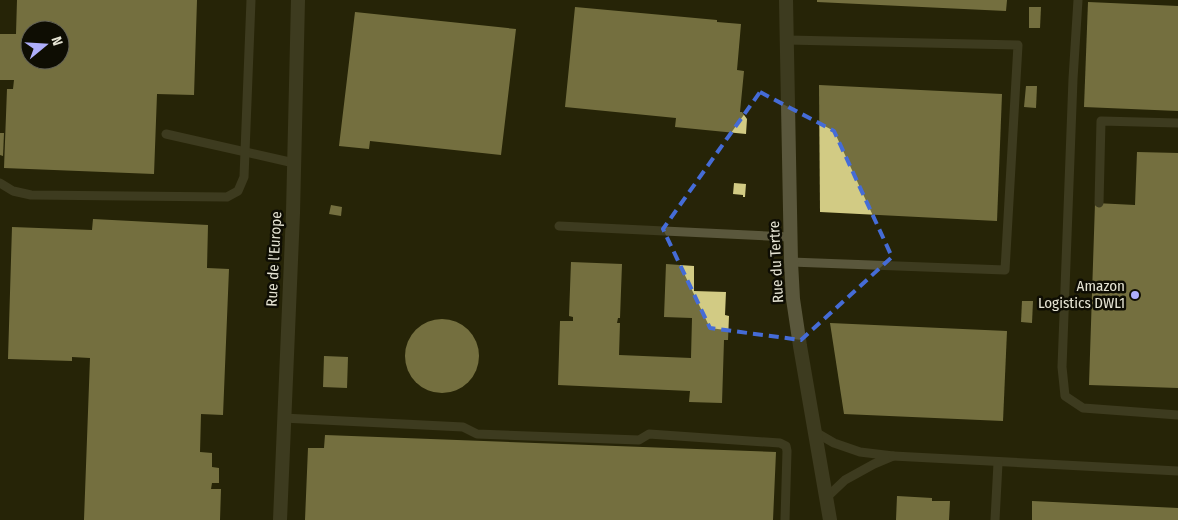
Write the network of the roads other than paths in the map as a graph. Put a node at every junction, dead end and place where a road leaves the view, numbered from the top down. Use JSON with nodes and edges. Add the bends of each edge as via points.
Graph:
{"nodes":[{"id":1,"x":251,"y":0,"type":"edge"},
{"id":2,"x":298,"y":0,"type":"edge"},
{"id":3,"x":786,"y":0,"type":"edge"},
{"id":4,"x":1078,"y":0,"type":"edge"},
{"id":5,"x":787,"y":40,"type":"junction"},
{"id":6,"x":1178,"y":123,"type":"edge"},
{"id":7,"x":166,"y":134,"type":"dead end"},
{"id":8,"x":245,"y":152,"type":"junction"},
{"id":9,"x":294,"y":163,"type":"junction"},
{"id":10,"x":0,"y":183,"type":"edge"},
{"id":11,"x":1099,"y":203,"type":"dead end"},
{"id":12,"x":559,"y":226,"type":"dead end"},
{"id":13,"x":790,"y":236,"type":"junction"},
{"id":14,"x":791,"y":262,"type":"junction"},
{"id":15,"x":1178,"y":414,"type":"edge"},
{"id":16,"x":283,"y":418,"type":"junction"},
{"id":17,"x":815,"y":432,"type":"junction"},
{"id":18,"x":893,"y":456,"type":"junction"},
{"id":19,"x":998,"y":463,"type":"junction"},
{"id":20,"x":1178,"y":472,"type":"edge"},
{"id":21,"x":826,"y":498,"type":"junction"},
{"id":22,"x":280,"y":520,"type":"edge"},
{"id":23,"x":785,"y":520,"type":"edge"},
{"id":24,"x":830,"y":520,"type":"edge"},
{"id":25,"x":995,"y":520,"type":"edge"}],
"edges":[{"from":1,"to":8,"type":"lane"},
{"from":2,"to":9,"type":"street","name":"Rue de l'Europe"},
{"from":3,"to":5,"type":"street","name":"Rue du Tertre"},
{"from":4,"to":15,"type":"lane","via":[[1062,367],[1065,396],[1083,408]]},
{"from":5,"to":13,"type":"street","name":"Rue du Tertre"},
{"from":5,"to":14,"type":"lane","via":[[1018,45],[1005,270]]},
{"from":6,"to":11,"type":"lane","via":[[1101,121]]},
{"from":7,"to":8,"type":"lane"},
{"from":8,"to":9,"type":"lane"},
{"from":8,"to":10,"type":"lane","via":[[244,177],[238,190],[227,197],[31,195],[13,191]]},
{"from":9,"to":16,"type":"street","name":"Rue de l'Europe"},
{"from":12,"to":13,"type":"lane"},
{"from":13,"to":14,"type":"street","name":"Rue du Tertre"},
{"from":14,"to":17,"type":"street","name":"Rue du Tertre","via":[[793,299]]},
{"from":16,"to":22,"type":"street","name":"Rue de l'Europe"},
{"from":16,"to":23,"type":"lane","via":[[463,427],[476,434],[639,440],[649,434],[780,442],[788,451]]},
{"from":17,"to":18,"type":"lane","via":[[860,452]]},
{"from":17,"to":21,"type":"street","name":"Rue du Tertre"},
{"from":18,"to":19,"type":"lane"},
{"from":18,"to":21,"type":"lane","via":[[845,480]]},
{"from":19,"to":20,"type":"lane"},
{"from":19,"to":25,"type":"lane"},
{"from":21,"to":24,"type":"street","name":"Rue du Tertre"}]}
